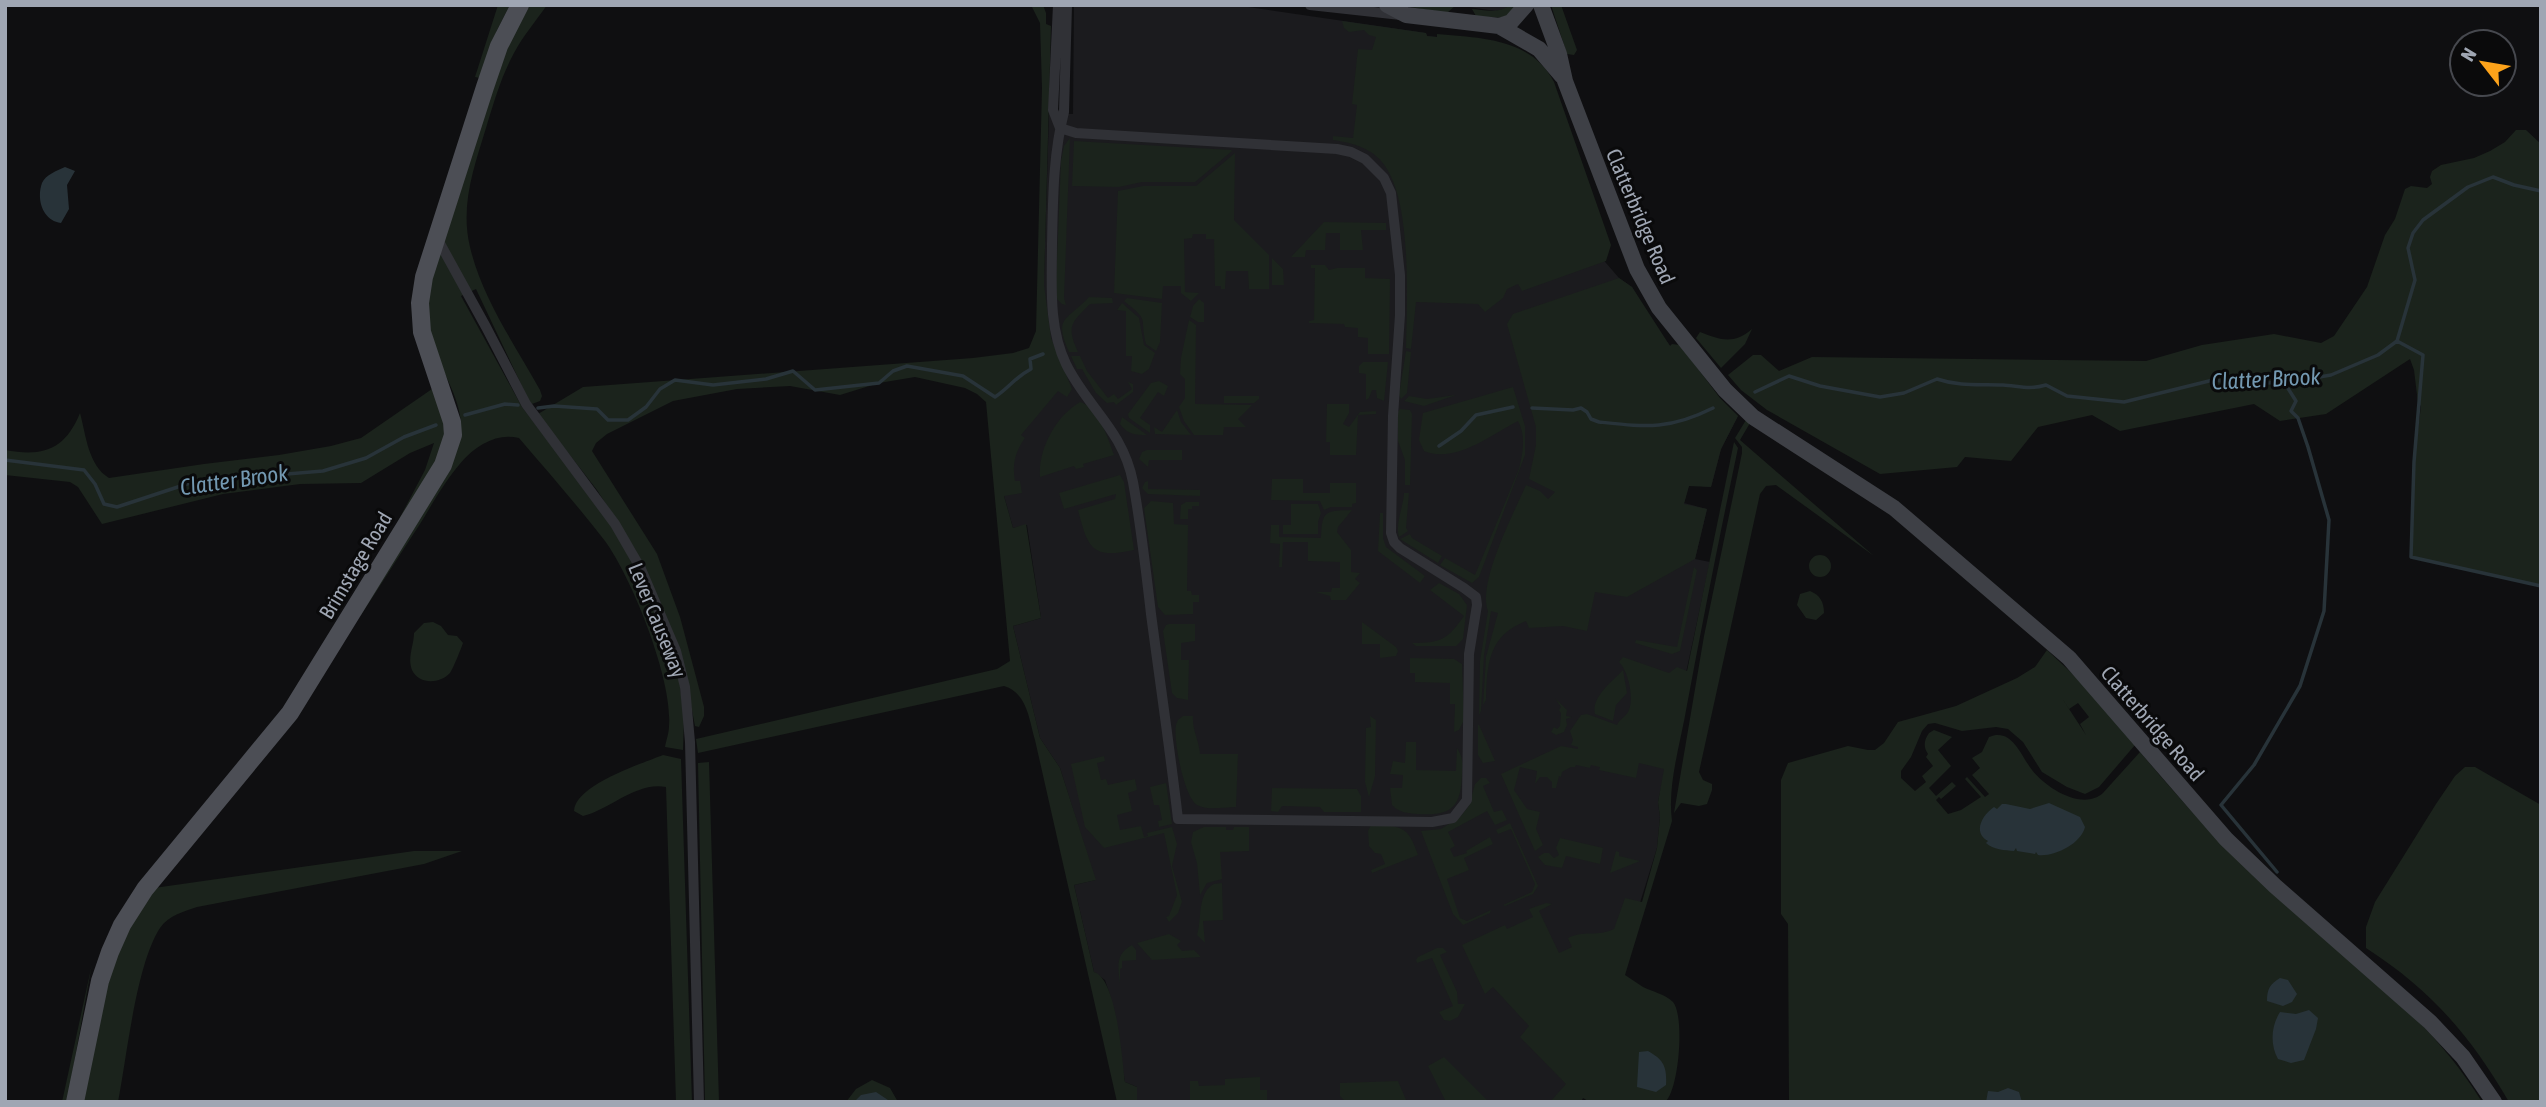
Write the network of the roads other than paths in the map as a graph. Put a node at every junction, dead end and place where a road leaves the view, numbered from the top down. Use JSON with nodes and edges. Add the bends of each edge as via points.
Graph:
{"nodes":[{"id":1,"x":520,"y":5,"type":"edge"},
{"id":2,"x":1312,"y":5,"type":"edge"},
{"id":3,"x":1387,"y":5,"type":"edge"},
{"id":4,"x":1526,"y":5,"type":"edge"},
{"id":5,"x":1541,"y":5,"type":"edge"},
{"id":6,"x":1059,"y":7,"type":"edge"},
{"id":7,"x":1406,"y":15,"type":"junction"},
{"id":8,"x":1499,"y":26,"type":"junction"},
{"id":9,"x":1565,"y":81,"type":"junction"},
{"id":10,"x":1060,"y":128,"type":"junction"},
{"id":11,"x":436,"y":236,"type":"junction"},
{"id":12,"x":75,"y":1102,"type":"edge"},
{"id":13,"x":699,"y":1102,"type":"edge"},
{"id":14,"x":2494,"y":1102,"type":"edge"}],
"edges":[{"from":1,"to":11,"type":"main road","name":"Brimstage Road","via":[[499,46]]},
{"from":2,"to":7,"type":"street"},
{"from":3,"to":7,"type":"main road"},
{"from":4,"to":8,"type":"main road","via":[[1511,22]]},
{"from":5,"to":9,"type":"main road","name":"Clatterbridge Road"},
{"from":6,"to":10,"type":"street","via":[[1054,110]]},
{"from":7,"to":8,"type":"main road"},
{"from":8,"to":9,"type":"main road","name":"Clatterbridge Road","via":[[1539,49]]},
{"from":9,"to":14,"type":"main road","name":"Clatterbridge Road","via":[[1637,269],[1659,308],[1725,390],[1745,410],[1894,508],[2069,658],[2226,839],[2430,1023],[2463,1057]]},
{"from":10,"to":10,"type":"street","via":[[1076,133],[1337,149],[1365,159],[1384,178],[1391,193],[1400,275],[1391,533],[1400,548],[1465,588],[1476,601],[1469,654],[1467,800],[1453,818],[1432,822],[1178,819],[1133,483],[1120,442],[1066,363],[1056,333],[1051,293]]},
{"from":11,"to":12,"type":"main road","name":"Brimstage Road","via":[[421,303],[422,332],[452,422],[453,435],[443,465],[290,713],[145,889],[122,925],[100,981]]},
{"from":11,"to":13,"type":"street","name":"Lever Causeway","via":[[526,404],[628,546],[676,650],[690,742]]}]}
